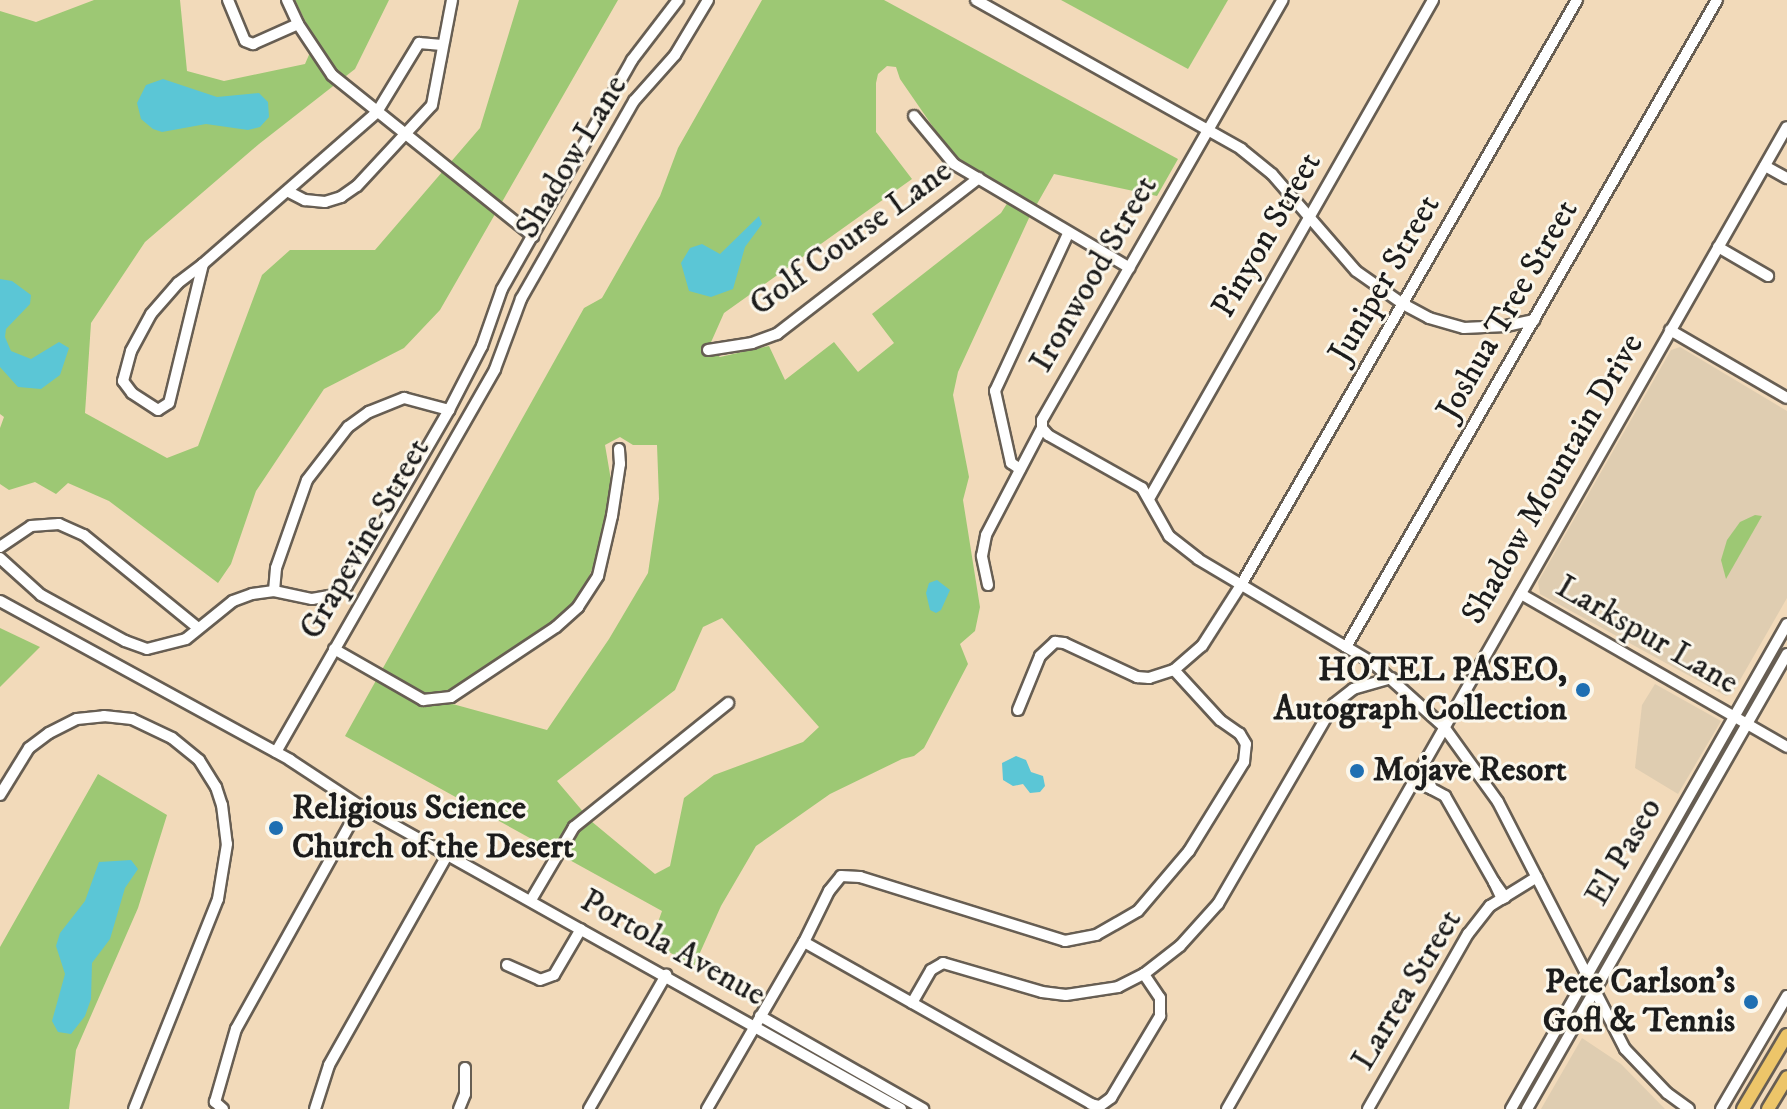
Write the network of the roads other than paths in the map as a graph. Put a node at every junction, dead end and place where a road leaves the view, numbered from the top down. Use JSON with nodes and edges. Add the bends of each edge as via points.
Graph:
{"nodes":[{"id":1,"x":228,"y":0,"type":"edge"},
{"id":2,"x":287,"y":0,"type":"edge"},
{"id":3,"x":452,"y":0,"type":"edge"},
{"id":4,"x":678,"y":0,"type":"edge"},
{"id":5,"x":708,"y":0,"type":"edge"},
{"id":6,"x":976,"y":0,"type":"edge"},
{"id":7,"x":1283,"y":0,"type":"edge"},
{"id":8,"x":1433,"y":0,"type":"edge"},
{"id":9,"x":1577,"y":0,"type":"edge"},
{"id":10,"x":1717,"y":0,"type":"edge"},
{"id":11,"x":298,"y":24,"type":"junction"},
{"id":12,"x":442,"y":45,"type":"junction"},
{"id":13,"x":377,"y":112,"type":"junction"},
{"id":14,"x":914,"y":116,"type":"dead end"},
{"id":15,"x":1787,"y":127,"type":"edge"},
{"id":16,"x":1208,"y":131,"type":"junction"},
{"id":17,"x":405,"y":135,"type":"junction"},
{"id":18,"x":1765,"y":166,"type":"junction"},
{"id":19,"x":979,"y":178,"type":"junction"},
{"id":20,"x":1787,"y":178,"type":"edge"},
{"id":21,"x":289,"y":192,"type":"junction"},
{"id":22,"x":1309,"y":217,"type":"junction"},
{"id":23,"x":1068,"y":234,"type":"junction"},
{"id":24,"x":533,"y":236,"type":"junction"},
{"id":25,"x":1718,"y":247,"type":"junction"},
{"id":26,"x":203,"y":264,"type":"junction"},
{"id":27,"x":1130,"y":268,"type":"junction"},
{"id":28,"x":1768,"y":276,"type":"dead end"},
{"id":29,"x":1403,"y":304,"type":"junction"},
{"id":30,"x":1534,"y":320,"type":"junction"},
{"id":31,"x":1670,"y":330,"type":"junction"},
{"id":32,"x":708,"y":350,"type":"dead end"},
{"id":33,"x":503,"y":354,"type":"joint"},
{"id":34,"x":1787,"y":398,"type":"edge"},
{"id":35,"x":449,"y":410,"type":"junction"},
{"id":36,"x":1042,"y":428,"type":"junction"},
{"id":37,"x":619,"y":449,"type":"dead end"},
{"id":38,"x":1020,"y":469,"type":"junction"},
{"id":39,"x":1150,"y":497,"type":"junction"},
{"id":40,"x":0,"y":547,"type":"edge"},
{"id":41,"x":0,"y":558,"type":"edge"},
{"id":42,"x":988,"y":585,"type":"dead end"},
{"id":43,"x":1241,"y":585,"type":"junction"},
{"id":44,"x":274,"y":591,"type":"junction"},
{"id":45,"x":1521,"y":594,"type":"junction"},
{"id":46,"x":0,"y":601,"type":"edge"},
{"id":47,"x":1787,"y":624,"type":"edge"},
{"id":48,"x":198,"y":628,"type":"junction"},
{"id":49,"x":1346,"y":647,"type":"junction"},
{"id":50,"x":1774,"y":647,"type":"junction"},
{"id":51,"x":334,"y":649,"type":"junction"},
{"id":52,"x":1787,"y":654,"type":"edge"},
{"id":53,"x":1174,"y":670,"type":"junction"},
{"id":54,"x":1391,"y":678,"type":"junction"},
{"id":55,"x":728,"y":703,"type":"dead end"},
{"id":56,"x":1018,"y":710,"type":"dead end"},
{"id":57,"x":1745,"y":710,"type":"dead end"},
{"id":58,"x":1734,"y":717,"type":"junction"},
{"id":59,"x":1747,"y":725,"type":"junction"},
{"id":60,"x":1444,"y":727,"type":"junction"},
{"id":61,"x":1787,"y":747,"type":"edge"},
{"id":62,"x":276,"y":752,"type":"junction"},
{"id":63,"x":1415,"y":778,"type":"junction"},
{"id":64,"x":0,"y":795,"type":"edge"},
{"id":65,"x":360,"y":806,"type":"junction"},
{"id":66,"x":448,"y":854,"type":"junction"},
{"id":67,"x":1537,"y":877,"type":"junction"},
{"id":68,"x":1503,"y":898,"type":"junction"},
{"id":69,"x":531,"y":900,"type":"junction"},
{"id":70,"x":581,"y":929,"type":"junction"},
{"id":71,"x":804,"y":942,"type":"junction"},
{"id":72,"x":507,"y":965,"type":"dead end"},
{"id":73,"x":1144,"y":974,"type":"junction"},
{"id":74,"x":666,"y":975,"type":"junction"},
{"id":75,"x":1586,"y":977,"type":"junction"},
{"id":76,"x":1595,"y":994,"type":"junction"},
{"id":77,"x":1787,"y":996,"type":"edge"},
{"id":78,"x":912,"y":1003,"type":"junction"},
{"id":79,"x":757,"y":1021,"type":"junction"},
{"id":80,"x":1787,"y":1035,"type":"edge"},
{"id":81,"x":465,"y":1068,"type":"dead end"},
{"id":82,"x":1787,"y":1077,"type":"edge"},
{"id":83,"x":134,"y":1109,"type":"edge"},
{"id":84,"x":223,"y":1109,"type":"edge"},
{"id":85,"x":315,"y":1109,"type":"edge"},
{"id":86,"x":459,"y":1109,"type":"edge"},
{"id":87,"x":589,"y":1109,"type":"edge"},
{"id":88,"x":707,"y":1109,"type":"edge"},
{"id":89,"x":901,"y":1109,"type":"edge"},
{"id":90,"x":923,"y":1109,"type":"edge"},
{"id":91,"x":1227,"y":1109,"type":"edge"},
{"id":92,"x":1368,"y":1109,"type":"edge"},
{"id":93,"x":1511,"y":1109,"type":"edge"},
{"id":94,"x":1527,"y":1109,"type":"edge"},
{"id":95,"x":1689,"y":1109,"type":"edge"},
{"id":96,"x":1721,"y":1109,"type":"edge"},
{"id":97,"x":1743,"y":1109,"type":"edge"},
{"id":98,"x":1768,"y":1109,"type":"edge"}],
"edges":[{"from":1,"to":11,"type":"street","via":[[245,41],[253,44]]},
{"from":2,"to":11,"type":"street"},
{"from":3,"to":12,"type":"street"},
{"from":4,"to":24,"type":"street","via":[[632,60]]},
{"from":5,"to":33,"type":"street","name":"Shadow Lane","via":[[675,55],[634,101],[521,299]]},
{"from":6,"to":16,"type":"street"},
{"from":7,"to":16,"type":"street","name":"Ironwood Street"},
{"from":8,"to":22,"type":"street","name":"Pinyon Street"},
{"from":9,"to":29,"type":"street","name":"Juniper Street"},
{"from":10,"to":30,"type":"street","name":"Joshua Tree Street"},
{"from":11,"to":13,"type":"street","via":[[332,75]]},
{"from":12,"to":13,"type":"street","via":[[419,43]]},
{"from":12,"to":17,"type":"street","via":[[432,105]]},
{"from":13,"to":17,"type":"street"},
{"from":13,"to":21,"type":"street"},
{"from":14,"to":19,"type":"street","via":[[946,158]]},
{"from":15,"to":18,"type":"street","name":"Shadow Mountain Drive"},
{"from":16,"to":22,"type":"street","via":[[1263,165]]},
{"from":16,"to":27,"type":"street","name":"Ironwood Street"},
{"from":17,"to":21,"type":"street","via":[[341,197],[325,202]]},
{"from":17,"to":24,"type":"street"},
{"from":18,"to":20,"type":"street"},
{"from":18,"to":25,"type":"street","name":"Shadow Mountain Drive"},
{"from":19,"to":23,"type":"street"},
{"from":19,"to":32,"type":"street","name":"Golf Course Lane","via":[[777,334]]},
{"from":21,"to":26,"type":"street"},
{"from":22,"to":29,"type":"street","via":[[1356,271]]},
{"from":22,"to":39,"type":"street","name":"Pinyon Street"},
{"from":23,"to":27,"type":"street"},
{"from":23,"to":38,"type":"street","via":[[995,391],[1011,463]]},
{"from":24,"to":35,"type":"street","via":[[502,289],[482,346]]},
{"from":25,"to":28,"type":"street"},
{"from":25,"to":31,"type":"street","name":"Shadow Mountain Drive"},
{"from":26,"to":26,"type":"street","via":[[151,314],[131,351],[123,381],[158,410],[169,403]]},
{"from":27,"to":36,"type":"street","name":"Ironwood Street"},
{"from":29,"to":30,"type":"street","via":[[1464,328]]},
{"from":29,"to":43,"type":"street","name":"Juniper Street"},
{"from":30,"to":49,"type":"street","name":"Joshua Tree Street"},
{"from":31,"to":34,"type":"street"},
{"from":31,"to":45,"type":"street","name":"Shadow Mountain Drive"},
{"from":33,"to":51,"type":"street","name":"Grapevine Street"},
{"from":35,"to":44,"type":"street","via":[[347,586],[335,595],[312,599]]},
{"from":35,"to":44,"type":"street","via":[[404,398],[348,427],[307,480],[276,568]]},
{"from":36,"to":38,"type":"street","name":"Ironwood Street"},
{"from":36,"to":39,"type":"street"},
{"from":37,"to":51,"type":"street","via":[[612,516],[598,576],[578,607],[556,627],[451,697],[423,700]]},
{"from":38,"to":42,"type":"street","name":"Ironwood Street","via":[[986,535],[982,556]]},
{"from":39,"to":43,"type":"street","via":[[1169,536]]},
{"from":40,"to":48,"type":"street","via":[[31,526],[59,524],[84,535]]},
{"from":41,"to":48,"type":"street","via":[[41,595],[147,649],[186,639]]},
{"from":43,"to":49,"type":"street"},
{"from":43,"to":53,"type":"street","name":"Juniper Street","via":[[1202,646]]},
{"from":44,"to":48,"type":"street","via":[[233,601]]},
{"from":45,"to":58,"type":"street","name":"Larkspur Lane"},
{"from":45,"to":60,"type":"street","name":"Shadow Mountain Drive"},
{"from":46,"to":62,"type":"street","name":"Portola Avenue"},
{"from":47,"to":50,"type":"street","name":"El Paseo"},
{"from":49,"to":54,"type":"street"},
{"from":50,"to":57,"type":"street"},
{"from":50,"to":58,"type":"street","name":"El Paseo"},
{"from":51,"to":62,"type":"street","name":"Grapevine Street"},
{"from":52,"to":59,"type":"street","name":"El Paseo"},
{"from":53,"to":56,"type":"street","via":[[1137,677],[1055,642],[1040,656]]},
{"from":53,"to":71,"type":"street","via":[[1240,734],[1246,744],[1244,762],[1189,851],[1138,911],[1096,935],[1065,941],[849,874],[836,880]]},
{"from":54,"to":60,"type":"street"},
{"from":54,"to":73,"type":"street","via":[[1353,689],[1334,704],[1218,904],[1180,946]]},
{"from":55,"to":69,"type":"street","via":[[574,827]]},
{"from":58,"to":59,"type":"street","name":"Larkspur Lane"},
{"from":58,"to":75,"type":"street","name":"El Paseo"},
{"from":59,"to":61,"type":"street","name":"Larkspur Lane"},
{"from":59,"to":76,"type":"street","name":"El Paseo"},
{"from":60,"to":63,"type":"street","name":"Shadow Mountain Drive"},
{"from":60,"to":67,"type":"street","via":[[1498,802]]},
{"from":62,"to":65,"type":"street","name":"Portola Avenue"},
{"from":63,"to":68,"type":"street","via":[[1429,781],[1445,796]]},
{"from":63,"to":91,"type":"street","name":"Shadow Mountain Drive"},
{"from":64,"to":83,"type":"street","via":[[29,748],[77,719],[104,716],[132,719],[172,738],[199,760],[216,787],[227,844],[218,899]]},
{"from":65,"to":66,"type":"street","name":"Portola Avenue"},
{"from":65,"to":84,"type":"street","via":[[236,1029],[215,1102]]},
{"from":66,"to":69,"type":"street","name":"Portola Avenue"},
{"from":66,"to":85,"type":"street","via":[[329,1065]]},
{"from":67,"to":68,"type":"street","name":"Larrea Street"},
{"from":67,"to":75,"type":"street"},
{"from":68,"to":92,"type":"street","name":"Larrea Street","via":[[1468,934]]},
{"from":69,"to":70,"type":"street","name":"Portola Avenue"},
{"from":70,"to":72,"type":"street","via":[[554,975],[540,980]]},
{"from":70,"to":74,"type":"street","name":"Portola Avenue"},
{"from":71,"to":78,"type":"street"},
{"from":71,"to":79,"type":"street"},
{"from":73,"to":78,"type":"street","via":[[1118,987],[1066,995],[943,963],[931,970]]},
{"from":73,"to":78,"type":"street","via":[[1160,998],[1160,1016],[1111,1098],[1100,1106]]},
{"from":74,"to":79,"type":"street","name":"Portola Avenue"},
{"from":74,"to":87,"type":"street"},
{"from":75,"to":76,"type":"street"},
{"from":75,"to":93,"type":"street","name":"El Paseo"},
{"from":76,"to":94,"type":"street","name":"El Paseo"},
{"from":76,"to":95,"type":"street","via":[[1635,1061]]},
{"from":77,"to":96,"type":"street"},
{"from":79,"to":88,"type":"street"},
{"from":79,"to":89,"type":"street","name":"Portola Avenue"},
{"from":79,"to":90,"type":"street","name":"Portola Avenue"},
{"from":80,"to":97,"type":"main road"},
{"from":81,"to":86,"type":"street"},
{"from":82,"to":98,"type":"main road"}]}
